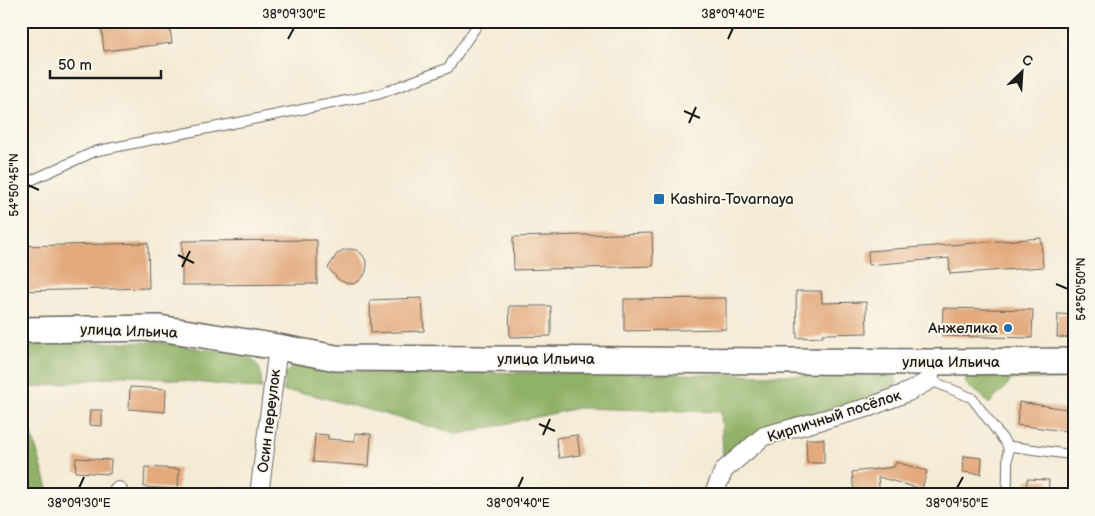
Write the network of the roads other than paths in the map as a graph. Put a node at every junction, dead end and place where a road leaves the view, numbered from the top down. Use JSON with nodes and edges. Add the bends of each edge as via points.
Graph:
{"nodes":[{"id":1,"x":480,"y":21,"type":"edge"},
{"id":2,"x":21,"y":184,"type":"edge"},
{"id":3,"x":21,"y":330,"type":"edge"},
{"id":4,"x":278,"y":347,"type":"junction"},
{"id":5,"x":1074,"y":361,"type":"edge"},
{"id":6,"x":930,"y":371,"type":"junction"},
{"id":7,"x":1008,"y":446,"type":"junction"},
{"id":8,"x":1074,"y":455,"type":"edge"},
{"id":9,"x":259,"y":495,"type":"edge"},
{"id":10,"x":713,"y":495,"type":"edge"},
{"id":11,"x":1007,"y":495,"type":"edge"}],
"edges":[{"from":1,"to":2,"type":"lane","via":[[448,68],[379,94],[96,151]]},
{"from":3,"to":4,"type":"street","name":"улица Ильича","via":[[159,328]]},
{"from":4,"to":6,"type":"street","name":"улица Ильича","via":[[336,358]]},
{"from":4,"to":9,"type":"street","name":"Осин переулок"},
{"from":5,"to":6,"type":"street","name":"улица Ильича"},
{"from":6,"to":7,"type":"lane","via":[[972,398]]},
{"from":6,"to":10,"type":"street","name":"Кирпичный посёлок","via":[[908,392],[870,407],[764,436],[724,470]]},
{"from":7,"to":8,"type":"lane"},
{"from":7,"to":11,"type":"lane"}]}
